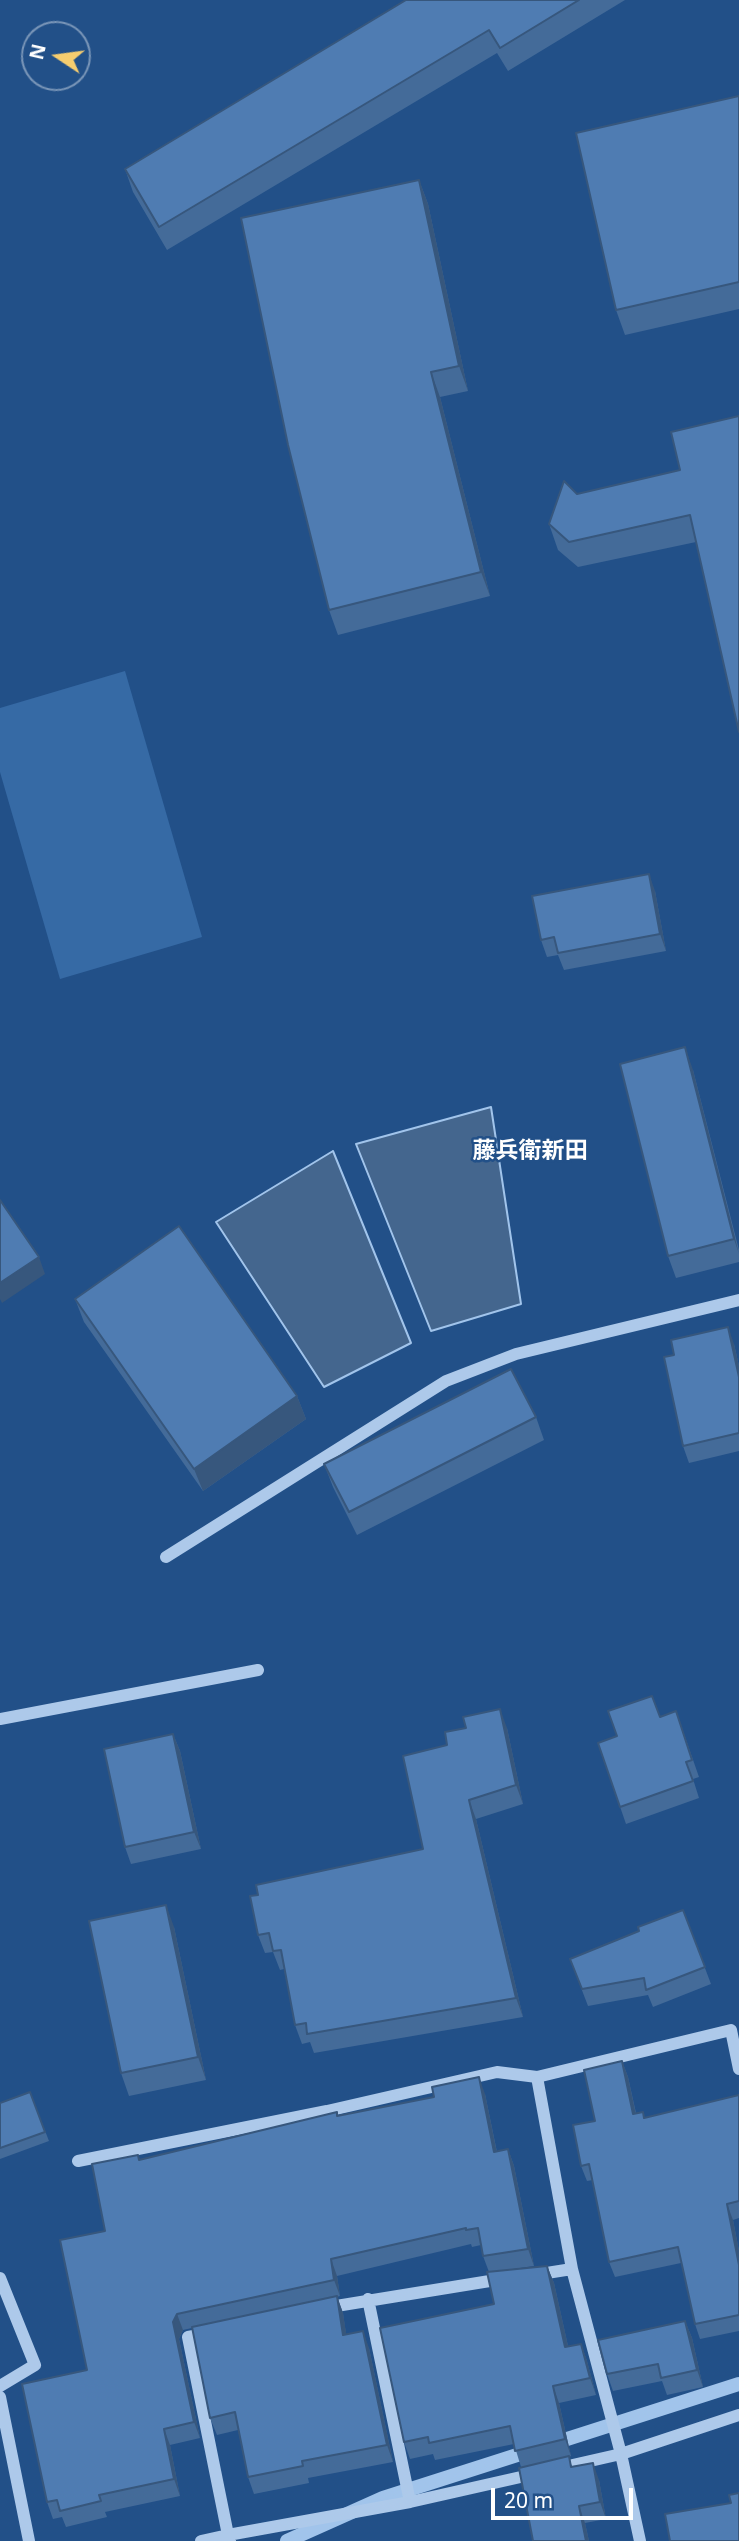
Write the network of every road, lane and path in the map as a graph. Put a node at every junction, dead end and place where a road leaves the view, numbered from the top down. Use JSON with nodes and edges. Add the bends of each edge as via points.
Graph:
{"nodes":[{"id":1,"x":739,"y":1300,"type":"edge"},
{"id":2,"x":166,"y":1557,"type":"dead end"},
{"id":3,"x":258,"y":1670,"type":"dead end"},
{"id":4,"x":0,"y":1719,"type":"edge"},
{"id":5,"x":735,"y":2029,"type":"edge"},
{"id":6,"x":739,"y":2069,"type":"edge"},
{"id":7,"x":537,"y":2077,"type":"junction"},
{"id":8,"x":78,"y":2161,"type":"dead end"},
{"id":9,"x":572,"y":2269,"type":"junction"},
{"id":10,"x":0,"y":2278,"type":"edge"},
{"id":11,"x":368,"y":2299,"type":"junction"},
{"id":12,"x":316,"y":2310,"type":"edge"},
{"id":13,"x":226,"y":2329,"type":"edge"},
{"id":14,"x":0,"y":2386,"type":"edge"},
{"id":15,"x":0,"y":2397,"type":"edge"},
{"id":16,"x":739,"y":2415,"type":"edge"},
{"id":17,"x":621,"y":2454,"type":"junction"},
{"id":18,"x":410,"y":2502,"type":"junction"},
{"id":19,"x":229,"y":2538,"type":"edge"},
{"id":20,"x":29,"y":2541,"type":"edge"},
{"id":21,"x":201,"y":2541,"type":"edge"},
{"id":22,"x":640,"y":2541,"type":"edge"}],
"edges":[{"from":1,"to":2,"type":"street","via":[[516,1354],[446,1381]]},
{"from":3,"to":4,"type":"street"},
{"from":5,"to":6,"type":"street"},
{"from":5,"to":7,"type":"street"},
{"from":7,"to":8,"type":"street","via":[[498,2072]]},
{"from":7,"to":9,"type":"street"},
{"from":9,"to":11,"type":"street"},
{"from":9,"to":17,"type":"street"},
{"from":10,"to":14,"type":"street","via":[[36,2365]]},
{"from":11,"to":12,"type":"street"},
{"from":11,"to":18,"type":"street"},
{"from":13,"to":19,"type":"street","via":[[188,2337]]},
{"from":15,"to":20,"type":"street"},
{"from":16,"to":17,"type":"street"},
{"from":17,"to":18,"type":"street"},
{"from":17,"to":22,"type":"street"},
{"from":18,"to":19,"type":"street"},
{"from":19,"to":21,"type":"street"}]}
